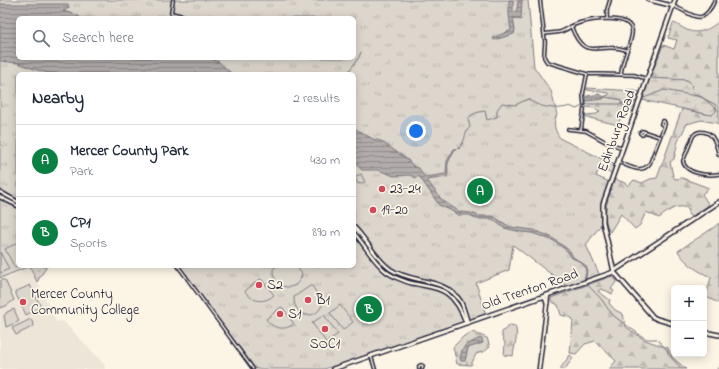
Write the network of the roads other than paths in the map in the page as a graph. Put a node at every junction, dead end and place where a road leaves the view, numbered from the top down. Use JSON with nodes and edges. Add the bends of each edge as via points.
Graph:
{"nodes":[{"id":1,"x":173,"y":0,"type":"edge"},
{"id":2,"x":540,"y":0,"type":"edge"},
{"id":3,"x":610,"y":0,"type":"edge"},
{"id":4,"x":650,"y":0,"type":"edge"},
{"id":5,"x":675,"y":0,"type":"edge"},
{"id":6,"x":714,"y":0,"type":"edge"},
{"id":7,"x":673,"y":6,"type":"junction"},
{"id":8,"x":184,"y":16,"type":"edge"},
{"id":9,"x":607,"y":19,"type":"junction"},
{"id":10,"x":571,"y":26,"type":"junction"},
{"id":11,"x":544,"y":34,"type":"junction"},
{"id":12,"x":626,"y":50,"type":"junction"},
{"id":13,"x":587,"y":74,"type":"junction"},
{"id":14,"x":621,"y":75,"type":"junction"},
{"id":15,"x":647,"y":79,"type":"junction"},
{"id":16,"x":584,"y":104,"type":"dead end"},
{"id":17,"x":584,"y":109,"type":"dead end"},
{"id":18,"x":664,"y":126,"type":"dead end"},
{"id":19,"x":568,"y":129,"type":"dead end"},
{"id":20,"x":581,"y":130,"type":"junction"},
{"id":21,"x":645,"y":132,"type":"dead end"},
{"id":22,"x":660,"y":137,"type":"junction"},
{"id":23,"x":623,"y":148,"type":"junction"},
{"id":24,"x":719,"y":155,"type":"edge"},
{"id":25,"x":618,"y":162,"type":"junction"},
{"id":26,"x":719,"y":174,"type":"edge"},
{"id":27,"x":0,"y":192,"type":"edge"},
{"id":28,"x":0,"y":197,"type":"edge"},
{"id":29,"x":16,"y":201,"type":"edge"},
{"id":30,"x":719,"y":202,"type":"edge"},
{"id":31,"x":16,"y":205,"type":"edge"},
{"id":32,"x":356,"y":229,"type":"edge"},
{"id":33,"x":356,"y":236,"type":"edge"},
{"id":34,"x":179,"y":268,"type":"edge"},
{"id":35,"x":614,"y":272,"type":"junction"},
{"id":36,"x":606,"y":276,"type":"junction"},
{"id":37,"x":619,"y":279,"type":"junction"},
{"id":38,"x":432,"y":283,"type":"junction"},
{"id":39,"x":431,"y":287,"type":"junction"},
{"id":40,"x":548,"y":295,"type":"junction"},
{"id":41,"x":542,"y":297,"type":"junction"},
{"id":42,"x":547,"y":302,"type":"junction"},
{"id":43,"x":466,"y":318,"type":"junction"},
{"id":44,"x":474,"y":321,"type":"junction"},
{"id":45,"x":467,"y":323,"type":"junction"},
{"id":46,"x":671,"y":323,"type":"edge"},
{"id":47,"x":461,"y":325,"type":"junction"},
{"id":48,"x":707,"y":333,"type":"edge"},
{"id":49,"x":719,"y":336,"type":"edge"},
{"id":50,"x":371,"y":356,"type":"junction"},
{"id":51,"x":253,"y":369,"type":"edge"},
{"id":52,"x":333,"y":369,"type":"edge"},
{"id":53,"x":375,"y":369,"type":"edge"},
{"id":54,"x":539,"y":369,"type":"edge"}],
"edges":[{"from":1,"to":8,"type":"street","via":[[171,13]]},
{"from":2,"to":11,"type":"street"},
{"from":3,"to":9,"type":"street"},
{"from":4,"to":7,"type":"street"},
{"from":5,"to":7,"type":"main road","name":"Edinburg Road"},
{"from":6,"to":7,"type":"street","via":[[709,11],[700,17]]},
{"from":7,"to":15,"type":"main road","name":"Edinburg Road"},
{"from":9,"to":10,"type":"street"},
{"from":9,"to":12,"type":"street","via":[[620,20],[630,25],[632,32]]},
{"from":10,"to":11,"type":"street","via":[[560,32]]},
{"from":10,"to":12,"type":"street","via":[[576,39],[586,47]]},
{"from":11,"to":13,"type":"street","via":[[546,61]]},
{"from":12,"to":14,"type":"street"},
{"from":13,"to":14,"type":"street"},
{"from":13,"to":16,"type":"street"},
{"from":14,"to":15,"type":"street","via":[[636,75]]},
{"from":15,"to":23,"type":"main road","name":"Edinburg Road"},
{"from":17,"to":20,"type":"street"},
{"from":18,"to":22,"type":"street"},
{"from":19,"to":20,"type":"street"},
{"from":20,"to":23,"type":"street"},
{"from":21,"to":22,"type":"street"},
{"from":22,"to":25,"type":"street","via":[[650,163],[645,168],[637,169]]},
{"from":23,"to":25,"type":"main road","name":"Edinburg Road"},
{"from":24,"to":26,"type":"street","via":[[712,136],[699,131],[692,136],[683,161],[685,167],[698,173]]},
{"from":25,"to":35,"type":"main road","name":"Edinburg Road","via":[[602,208]]},
{"from":27,"to":29,"type":"street"},
{"from":28,"to":31,"type":"street"},
{"from":30,"to":35,"type":"main road","name":"Old Trenton Road"},
{"from":32,"to":38,"type":"street","via":[[381,261],[391,269],[406,277]]},
{"from":33,"to":39,"type":"street","via":[[374,260],[388,273],[405,281]]},
{"from":34,"to":51,"type":"street"},
{"from":35,"to":36,"type":"main road","name":"Old Trenton Road"},
{"from":35,"to":37,"type":"main road"},
{"from":36,"to":37,"type":"main road"},
{"from":36,"to":40,"type":"main road","name":"Old Trenton Road"},
{"from":37,"to":46,"type":"main road","via":[[653,317]]},
{"from":38,"to":39,"type":"street"},
{"from":38,"to":43,"type":"street","via":[[456,295]]},
{"from":39,"to":43,"type":"street","via":[[451,296]]},
{"from":40,"to":41,"type":"main road","name":"Old Trenton Road"},
{"from":40,"to":42,"type":"street"},
{"from":41,"to":42,"type":"main road"},
{"from":41,"to":44,"type":"main road","name":"Old Trenton Road"},
{"from":42,"to":54,"type":"street"},
{"from":43,"to":44,"type":"street"},
{"from":43,"to":45,"type":"street"},
{"from":43,"to":47,"type":"street"},
{"from":44,"to":45,"type":"main road","name":"Old Trenton Road"},
{"from":45,"to":47,"type":"main road","name":"Old Trenton Road"},
{"from":47,"to":50,"type":"main road","name":"Old Trenton Road"},
{"from":48,"to":49,"type":"main road"},
{"from":50,"to":52,"type":"main road","name":"Old Trenton Road"},
{"from":50,"to":53,"type":"street"}]}
